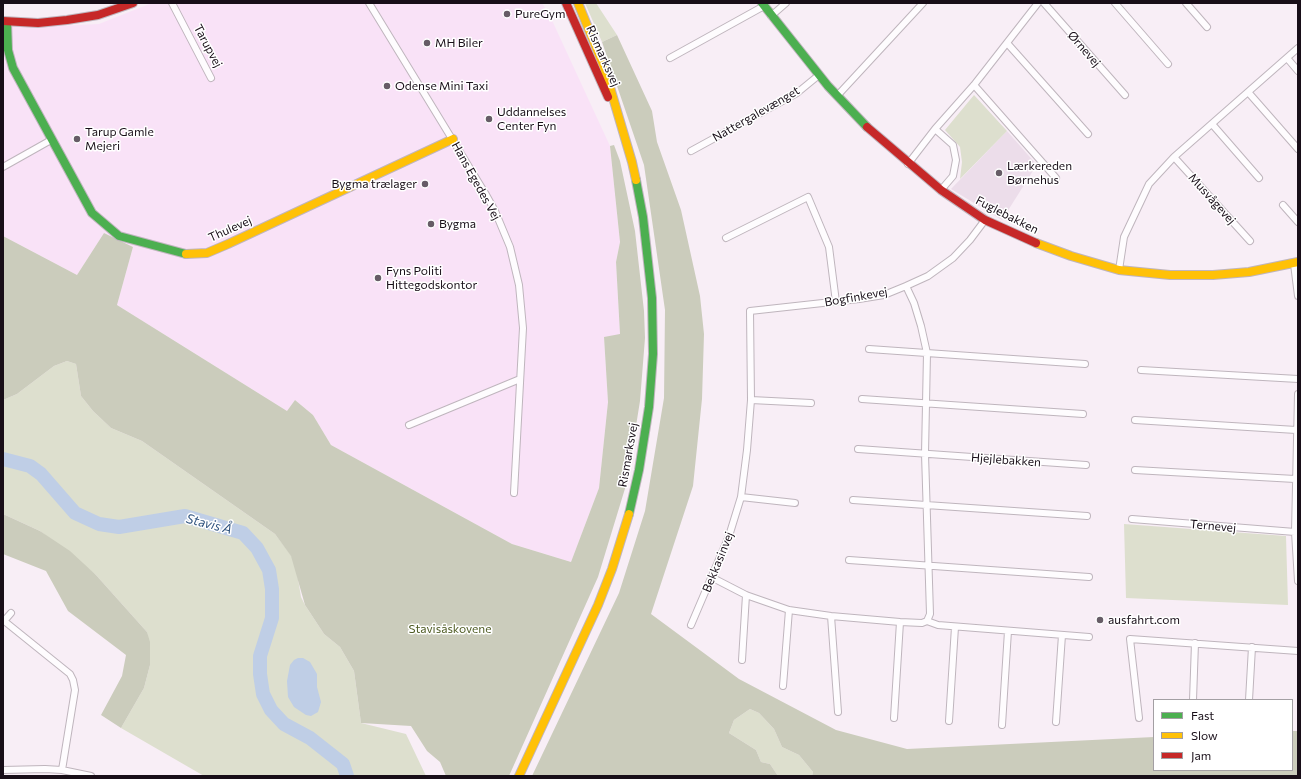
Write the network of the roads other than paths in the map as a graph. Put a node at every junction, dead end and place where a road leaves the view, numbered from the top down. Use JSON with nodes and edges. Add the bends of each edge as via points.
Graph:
{"nodes":[{"id":1,"x":133,"y":3,"type":"edge"},
{"id":2,"x":172,"y":3,"type":"edge"},
{"id":3,"x":369,"y":3,"type":"edge"},
{"id":4,"x":566,"y":3,"type":"edge"},
{"id":5,"x":578,"y":3,"type":"edge"},
{"id":6,"x":786,"y":3,"type":"edge"},
{"id":7,"x":923,"y":3,"type":"edge"},
{"id":8,"x":1044,"y":3,"type":"edge"},
{"id":9,"x":1115,"y":3,"type":"edge"},
{"id":10,"x":1186,"y":3,"type":"edge"},
{"id":11,"x":763,"y":4,"type":"edge"},
{"id":12,"x":1035,"y":4,"type":"edge"},
{"id":13,"x":771,"y":16,"type":"junction"},
{"id":14,"x":5,"y":21,"type":"edge"},
{"id":15,"x":1207,"y":27,"type":"dead end"},
{"id":16,"x":1007,"y":43,"type":"junction"},
{"id":17,"x":1298,"y":48,"type":"edge"},
{"id":18,"x":670,"y":58,"type":"dead end"},
{"id":19,"x":1287,"y":58,"type":"junction"},
{"id":20,"x":1168,"y":64,"type":"dead end"},
{"id":21,"x":1298,"y":71,"type":"edge"},
{"id":22,"x":819,"y":75,"type":"junction"},
{"id":23,"x":211,"y":78,"type":"dead end"},
{"id":24,"x":974,"y":85,"type":"junction"},
{"id":25,"x":1248,"y":92,"type":"junction"},
{"id":26,"x":1125,"y":95,"type":"dead end"},
{"id":27,"x":837,"y":96,"type":"junction"},
{"id":28,"x":618,"y":119,"type":"junction"},
{"id":29,"x":1212,"y":124,"type":"junction"},
{"id":30,"x":935,"y":129,"type":"junction"},
{"id":31,"x":1088,"y":134,"type":"dead end"},
{"id":32,"x":453,"y":139,"type":"junction"},
{"id":33,"x":51,"y":140,"type":"junction"},
{"id":34,"x":1298,"y":149,"type":"edge"},
{"id":35,"x":691,"y":151,"type":"dead end"},
{"id":36,"x":1174,"y":157,"type":"junction"},
{"id":37,"x":908,"y":164,"type":"junction"},
{"id":38,"x":3,"y":167,"type":"edge"},
{"id":39,"x":1056,"y":178,"type":"dead end"},
{"id":40,"x":1259,"y":178,"type":"dead end"},
{"id":41,"x":941,"y":190,"type":"junction"},
{"id":42,"x":1283,"y":204,"type":"dead end"},
{"id":43,"x":985,"y":220,"type":"junction"},
{"id":44,"x":1298,"y":222,"type":"edge"},
{"id":45,"x":726,"y":238,"type":"dead end"},
{"id":46,"x":1250,"y":241,"type":"dead end"},
{"id":47,"x":1296,"y":263,"type":"edge"},
{"id":48,"x":1119,"y":270,"type":"junction"},
{"id":49,"x":906,"y":286,"type":"junction"},
{"id":50,"x":1298,"y":296,"type":"edge"},
{"id":51,"x":836,"y":302,"type":"junction"},
{"id":52,"x":750,"y":311,"type":"joint"},
{"id":53,"x":869,"y":349,"type":"dead end"},
{"id":54,"x":927,"y":353,"type":"junction"},
{"id":55,"x":1085,"y":364,"type":"dead end"},
{"id":56,"x":1141,"y":370,"type":"dead end"},
{"id":57,"x":520,"y":379,"type":"junction"},
{"id":58,"x":1298,"y":379,"type":"edge"},
{"id":59,"x":1298,"y":394,"type":"edge"},
{"id":60,"x":862,"y":399,"type":"dead end"},
{"id":61,"x":750,"y":400,"type":"junction"},
{"id":62,"x":926,"y":403,"type":"junction"},
{"id":63,"x":811,"y":404,"type":"dead end"},
{"id":64,"x":1083,"y":414,"type":"dead end"},
{"id":65,"x":1136,"y":420,"type":"dead end"},
{"id":66,"x":409,"y":425,"type":"dead end"},
{"id":67,"x":1296,"y":430,"type":"junction"},
{"id":68,"x":858,"y":449,"type":"dead end"},
{"id":69,"x":925,"y":454,"type":"junction"},
{"id":70,"x":1086,"y":465,"type":"dead end"},
{"id":71,"x":1135,"y":470,"type":"dead end"},
{"id":72,"x":1295,"y":479,"type":"junction"},
{"id":73,"x":514,"y":493,"type":"dead end"},
{"id":74,"x":741,"y":497,"type":"junction"},
{"id":75,"x":853,"y":500,"type":"dead end"},
{"id":76,"x":795,"y":503,"type":"dead end"},
{"id":77,"x":927,"y":504,"type":"junction"},
{"id":78,"x":1297,"y":506,"type":"edge"},
{"id":79,"x":1087,"y":516,"type":"dead end"},
{"id":80,"x":1132,"y":519,"type":"dead end"},
{"id":81,"x":1295,"y":532,"type":"junction"},
{"id":82,"x":849,"y":560,"type":"dead end"},
{"id":83,"x":929,"y":565,"type":"junction"},
{"id":84,"x":1089,"y":577,"type":"dead end"},
{"id":85,"x":712,"y":578,"type":"junction"},
{"id":86,"x":1298,"y":581,"type":"edge"},
{"id":87,"x":746,"y":595,"type":"junction"},
{"id":88,"x":789,"y":610,"type":"junction"},
{"id":89,"x":11,"y":613,"type":"dead end"},
{"id":90,"x":831,"y":616,"type":"junction"},
{"id":91,"x":4,"y":620,"type":"edge"},
{"id":92,"x":927,"y":621,"type":"junction"},
{"id":93,"x":900,"y":622,"type":"junction"},
{"id":94,"x":691,"y":625,"type":"dead end"},
{"id":95,"x":955,"y":626,"type":"junction"},
{"id":96,"x":1008,"y":630,"type":"junction"},
{"id":97,"x":1062,"y":635,"type":"junction"},
{"id":98,"x":1089,"y":637,"type":"dead end"},
{"id":99,"x":1195,"y":643,"type":"junction"},
{"id":100,"x":1252,"y":647,"type":"junction"},
{"id":101,"x":1298,"y":651,"type":"edge"},
{"id":102,"x":742,"y":660,"type":"dead end"},
{"id":103,"x":783,"y":686,"type":"dead end"},
{"id":104,"x":1193,"y":699,"type":"edge"},
{"id":105,"x":1249,"y":699,"type":"edge"},
{"id":106,"x":838,"y":712,"type":"dead end"},
{"id":107,"x":894,"y":718,"type":"dead end"},
{"id":108,"x":1139,"y":718,"type":"dead end"},
{"id":109,"x":949,"y":721,"type":"dead end"},
{"id":110,"x":1056,"y":722,"type":"dead end"},
{"id":111,"x":1002,"y":725,"type":"dead end"},
{"id":112,"x":3,"y":770,"type":"edge"},
{"id":113,"x":62,"y":770,"type":"junction"},
{"id":114,"x":91,"y":776,"type":"edge"},
{"id":115,"x":519,"y":776,"type":"edge"}],
"edges":[{"from":1,"to":14,"type":"street","via":[[98,15],[67,20],[38,23]]},
{"from":2,"to":23,"type":"street","name":"Tarupvej"},
{"from":3,"to":32,"type":"street","name":"Hans Egedes Vej"},
{"from":4,"to":28,"type":"street","name":"Rismarksvej"},
{"from":5,"to":28,"type":"street","name":"Rismarksvej","via":[[604,67]]},
{"from":6,"to":13,"type":"street"},
{"from":7,"to":27,"type":"street"},
{"from":8,"to":26,"type":"street","name":"Ørnevej"},
{"from":9,"to":20,"type":"street"},
{"from":10,"to":15,"type":"street"},
{"from":11,"to":13,"type":"street","name":"Fuglebakken"},
{"from":11,"to":18,"type":"street"},
{"from":12,"to":16,"type":"street"},
{"from":13,"to":22,"type":"street","name":"Fuglebakken"},
{"from":14,"to":33,"type":"street","name":"Thulevej","via":[[13,68]]},
{"from":16,"to":24,"type":"street"},
{"from":16,"to":31,"type":"street"},
{"from":17,"to":19,"type":"street"},
{"from":19,"to":21,"type":"street"},
{"from":19,"to":25,"type":"street"},
{"from":22,"to":27,"type":"street","name":"Fuglebakken"},
{"from":22,"to":35,"type":"street","name":"Nattergalevænget","via":[[797,93]]},
{"from":24,"to":30,"type":"street"},
{"from":24,"to":39,"type":"street"},
{"from":25,"to":29,"type":"street"},
{"from":25,"to":34,"type":"street"},
{"from":27,"to":37,"type":"street","name":"Fuglebakken"},
{"from":28,"to":115,"type":"street","name":"Rismarksvej","via":[[632,162],[643,217],[652,298],[653,354],[649,407],[639,470],[627,522],[612,569]]},
{"from":29,"to":36,"type":"street"},
{"from":29,"to":40,"type":"street"},
{"from":30,"to":37,"type":"street"},
{"from":30,"to":41,"type":"street","via":[[953,145],[956,160],[954,176]]},
{"from":32,"to":33,"type":"street","name":"Thulevej","via":[[226,245],[207,252],[185,254],[119,236],[104,225],[92,213]]},
{"from":32,"to":57,"type":"street","name":"Hans Egedes Vej","via":[[495,211],[510,247],[519,285],[523,328]]},
{"from":33,"to":38,"type":"street"},
{"from":36,"to":46,"type":"street","name":"Musvågevej"},
{"from":36,"to":48,"type":"street","via":[[1149,184],[1135,211],[1124,237]]},
{"from":37,"to":41,"type":"street","name":"Fuglebakken"},
{"from":41,"to":43,"type":"street","name":"Fuglebakken"},
{"from":42,"to":44,"type":"street"},
{"from":43,"to":48,"type":"street","name":"Fuglebakken","via":[[1057,252]]},
{"from":43,"to":49,"type":"street","name":"Bogfinkevej","via":[[953,258],[928,276]]},
{"from":45,"to":51,"type":"street","via":[[808,197],[829,247]]},
{"from":47,"to":48,"type":"street","name":"Fuglebakken","via":[[1249,272],[1213,275],[1170,275]]},
{"from":47,"to":50,"type":"street"},
{"from":49,"to":51,"type":"street","name":"Bogfinkevej","via":[[884,295]]},
{"from":49,"to":54,"type":"street","via":[[914,303]]},
{"from":51,"to":52,"type":"street","name":"Bogfinkevej"},
{"from":52,"to":61,"type":"street","name":"Bekkasinvej"},
{"from":53,"to":54,"type":"street"},
{"from":54,"to":55,"type":"street"},
{"from":54,"to":62,"type":"street"},
{"from":56,"to":58,"type":"street"},
{"from":57,"to":66,"type":"street"},
{"from":57,"to":73,"type":"street","name":"Hans Egedes Vej"},
{"from":59,"to":67,"type":"street"},
{"from":60,"to":62,"type":"street"},
{"from":61,"to":63,"type":"street"},
{"from":61,"to":74,"type":"street","name":"Bekkasinvej","via":[[748,450]]},
{"from":62,"to":64,"type":"street"},
{"from":62,"to":69,"type":"street"},
{"from":65,"to":67,"type":"street"},
{"from":67,"to":72,"type":"street"},
{"from":68,"to":69,"type":"street","name":"Hjejlebakken"},
{"from":69,"to":70,"type":"street","name":"Hjejlebakken"},
{"from":69,"to":77,"type":"street"},
{"from":71,"to":72,"type":"street"},
{"from":72,"to":78,"type":"street"},
{"from":74,"to":76,"type":"street"},
{"from":74,"to":85,"type":"street","name":"Bekkasinvej"},
{"from":75,"to":77,"type":"street"},
{"from":77,"to":79,"type":"street"},
{"from":77,"to":83,"type":"street"},
{"from":78,"to":81,"type":"street"},
{"from":80,"to":81,"type":"street","name":"Ternevej"},
{"from":81,"to":86,"type":"street"},
{"from":82,"to":83,"type":"street"},
{"from":83,"to":84,"type":"street"},
{"from":83,"to":92,"type":"street","via":[[930,614]]},
{"from":85,"to":87,"type":"street"},
{"from":85,"to":94,"type":"street","name":"Bekkasinvej"},
{"from":87,"to":88,"type":"street"},
{"from":87,"to":102,"type":"street"},
{"from":88,"to":90,"type":"street"},
{"from":88,"to":103,"type":"street"},
{"from":89,"to":91,"type":"street"},
{"from":90,"to":93,"type":"street"},
{"from":90,"to":106,"type":"street"},
{"from":91,"to":113,"type":"street","via":[[70,674],[73,680],[75,690]]},
{"from":92,"to":93,"type":"street"},
{"from":92,"to":95,"type":"street","via":[[938,625]]},
{"from":93,"to":107,"type":"street"},
{"from":95,"to":96,"type":"street"},
{"from":95,"to":109,"type":"street"},
{"from":96,"to":97,"type":"street"},
{"from":96,"to":111,"type":"street"},
{"from":97,"to":98,"type":"street"},
{"from":97,"to":110,"type":"street"},
{"from":99,"to":100,"type":"street"},
{"from":99,"to":104,"type":"street"},
{"from":99,"to":108,"type":"street","via":[[1130,639]]},
{"from":100,"to":101,"type":"street"},
{"from":100,"to":105,"type":"street"},
{"from":112,"to":113,"type":"street"},
{"from":113,"to":114,"type":"street"}]}
